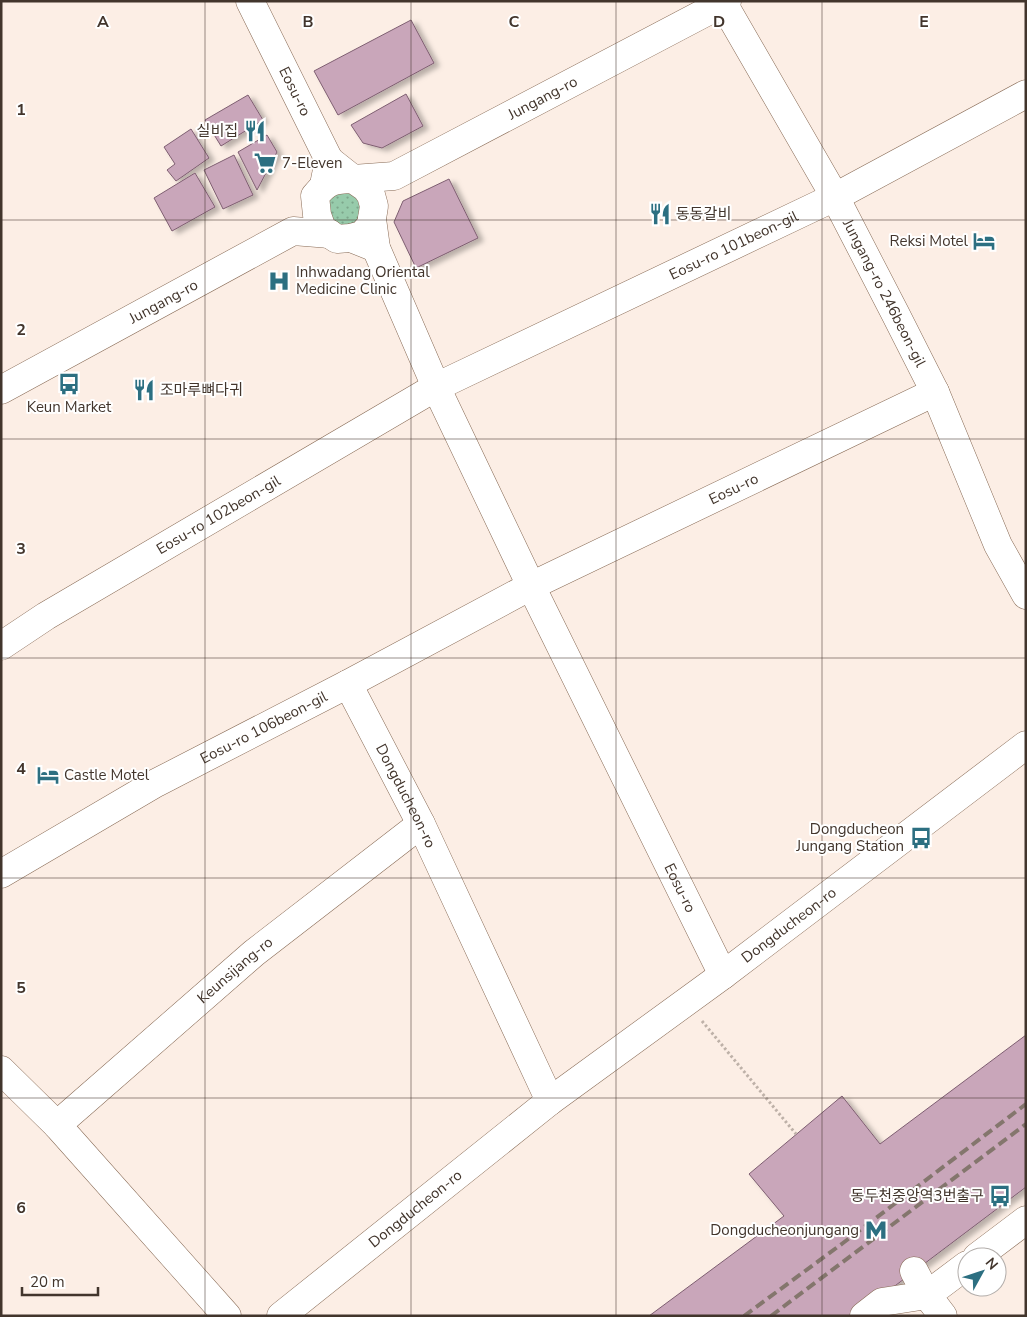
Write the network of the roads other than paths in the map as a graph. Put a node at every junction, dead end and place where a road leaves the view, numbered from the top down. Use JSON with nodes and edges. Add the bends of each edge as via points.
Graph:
{"nodes":[{"id":1,"x":250,"y":1,"type":"edge"},
{"id":2,"x":725,"y":2,"type":"edge"},
{"id":3,"x":1026,"y":94,"type":"edge"},
{"id":4,"x":394,"y":176,"type":"junction"},
{"id":5,"x":353,"y":179,"type":"junction"},
{"id":6,"x":323,"y":183,"type":"junction"},
{"id":7,"x":835,"y":197,"type":"junction"},
{"id":8,"x":372,"y":219,"type":"junction"},
{"id":9,"x":293,"y":231,"type":"junction"},
{"id":10,"x":340,"y":236,"type":"junction"},
{"id":11,"x":376,"y":248,"type":"junction"},
{"id":12,"x":436,"y":387,"type":"junction"},
{"id":13,"x":1,"y":390,"type":"edge"},
{"id":14,"x":934,"y":392,"type":"junction"},
{"id":15,"x":531,"y":586,"type":"junction"},
{"id":16,"x":1026,"y":595,"type":"edge"},
{"id":17,"x":1,"y":646,"type":"edge"},
{"id":18,"x":348,"y":684,"type":"junction"},
{"id":19,"x":1026,"y":745,"type":"edge"},
{"id":20,"x":421,"y":824,"type":"junction"},
{"id":21,"x":1,"y":874,"type":"edge"},
{"id":22,"x":723,"y":975,"type":"junction"},
{"id":23,"x":1,"y":1070,"type":"edge"},
{"id":24,"x":550,"y":1100,"type":"junction"},
{"id":25,"x":57,"y":1125,"type":"junction"},
{"id":26,"x":1026,"y":1220,"type":"edge"},
{"id":27,"x":990,"y":1247,"type":"edge"},
{"id":28,"x":914,"y":1271,"type":"dead end"},
{"id":29,"x":957,"y":1278,"type":"edge"},
{"id":30,"x":935,"y":1305,"type":"edge"},
{"id":31,"x":227,"y":1316,"type":"edge"},
{"id":32,"x":281,"y":1316,"type":"edge"},
{"id":33,"x":864,"y":1316,"type":"edge"}],
"edges":[{"from":1,"to":6,"type":"street","name":"Eosu-ro"},
{"from":2,"to":4,"type":"street","name":"Jungang-ro"},
{"from":2,"to":7,"type":"street","name":"Jungang-ro 246beon-gil"},
{"from":3,"to":7,"type":"street","name":"Eosu-ro 101beon-gil"},
{"from":4,"to":5,"type":"street","name":"Jungang-ro"},
{"from":4,"to":8,"type":"street"},
{"from":5,"to":6,"type":"street"},
{"from":5,"to":8,"type":"street","via":[[371,195],[374,206]]},
{"from":6,"to":9,"type":"street"},
{"from":6,"to":10,"type":"street","via":[[317,215],[322,229]]},
{"from":7,"to":12,"type":"street","name":"Eosu-ro 101beon-gil"},
{"from":7,"to":14,"type":"street","name":"Jungang-ro 246beon-gil"},
{"from":8,"to":10,"type":"street","via":[[371,226],[362,235]]},
{"from":8,"to":11,"type":"street","name":"Eosu-ro"},
{"from":9,"to":10,"type":"street"},
{"from":9,"to":13,"type":"street","name":"Jungang-ro"},
{"from":10,"to":11,"type":"street"},
{"from":11,"to":12,"type":"street","name":"Eosu-ro"},
{"from":12,"to":15,"type":"street","name":"Eosu-ro"},
{"from":12,"to":17,"type":"street","name":"Eosu-ro 102beon-gil","via":[[46,616]]},
{"from":14,"to":15,"type":"street","name":"Eosu-ro"},
{"from":14,"to":16,"type":"street","name":"Jungang-ro 246beon-gil","via":[[998,545]]},
{"from":15,"to":18,"type":"street","name":"Eosu-ro 106beon-gil"},
{"from":15,"to":22,"type":"street","name":"Eosu-ro"},
{"from":18,"to":20,"type":"street","name":"Dongducheon-ro"},
{"from":18,"to":21,"type":"street","name":"Eosu-ro 106beon-gil","via":[[156,783]]},
{"from":19,"to":22,"type":"street","name":"Dongducheon-ro"},
{"from":20,"to":24,"type":"street","name":"Dongducheon-ro"},
{"from":20,"to":25,"type":"street","name":"Keunsijang-ro","via":[[254,953]]},
{"from":22,"to":24,"type":"street","name":"Dongducheon-ro"},
{"from":23,"to":25,"type":"street"},
{"from":24,"to":32,"type":"street","name":"Dongducheon-ro"},
{"from":25,"to":31,"type":"street"},
{"from":26,"to":27,"type":"street"},
{"from":28,"to":30,"type":"street"},
{"from":29,"to":30,"type":"street"},
{"from":30,"to":33,"type":"street","via":[[882,1302]]}]}
